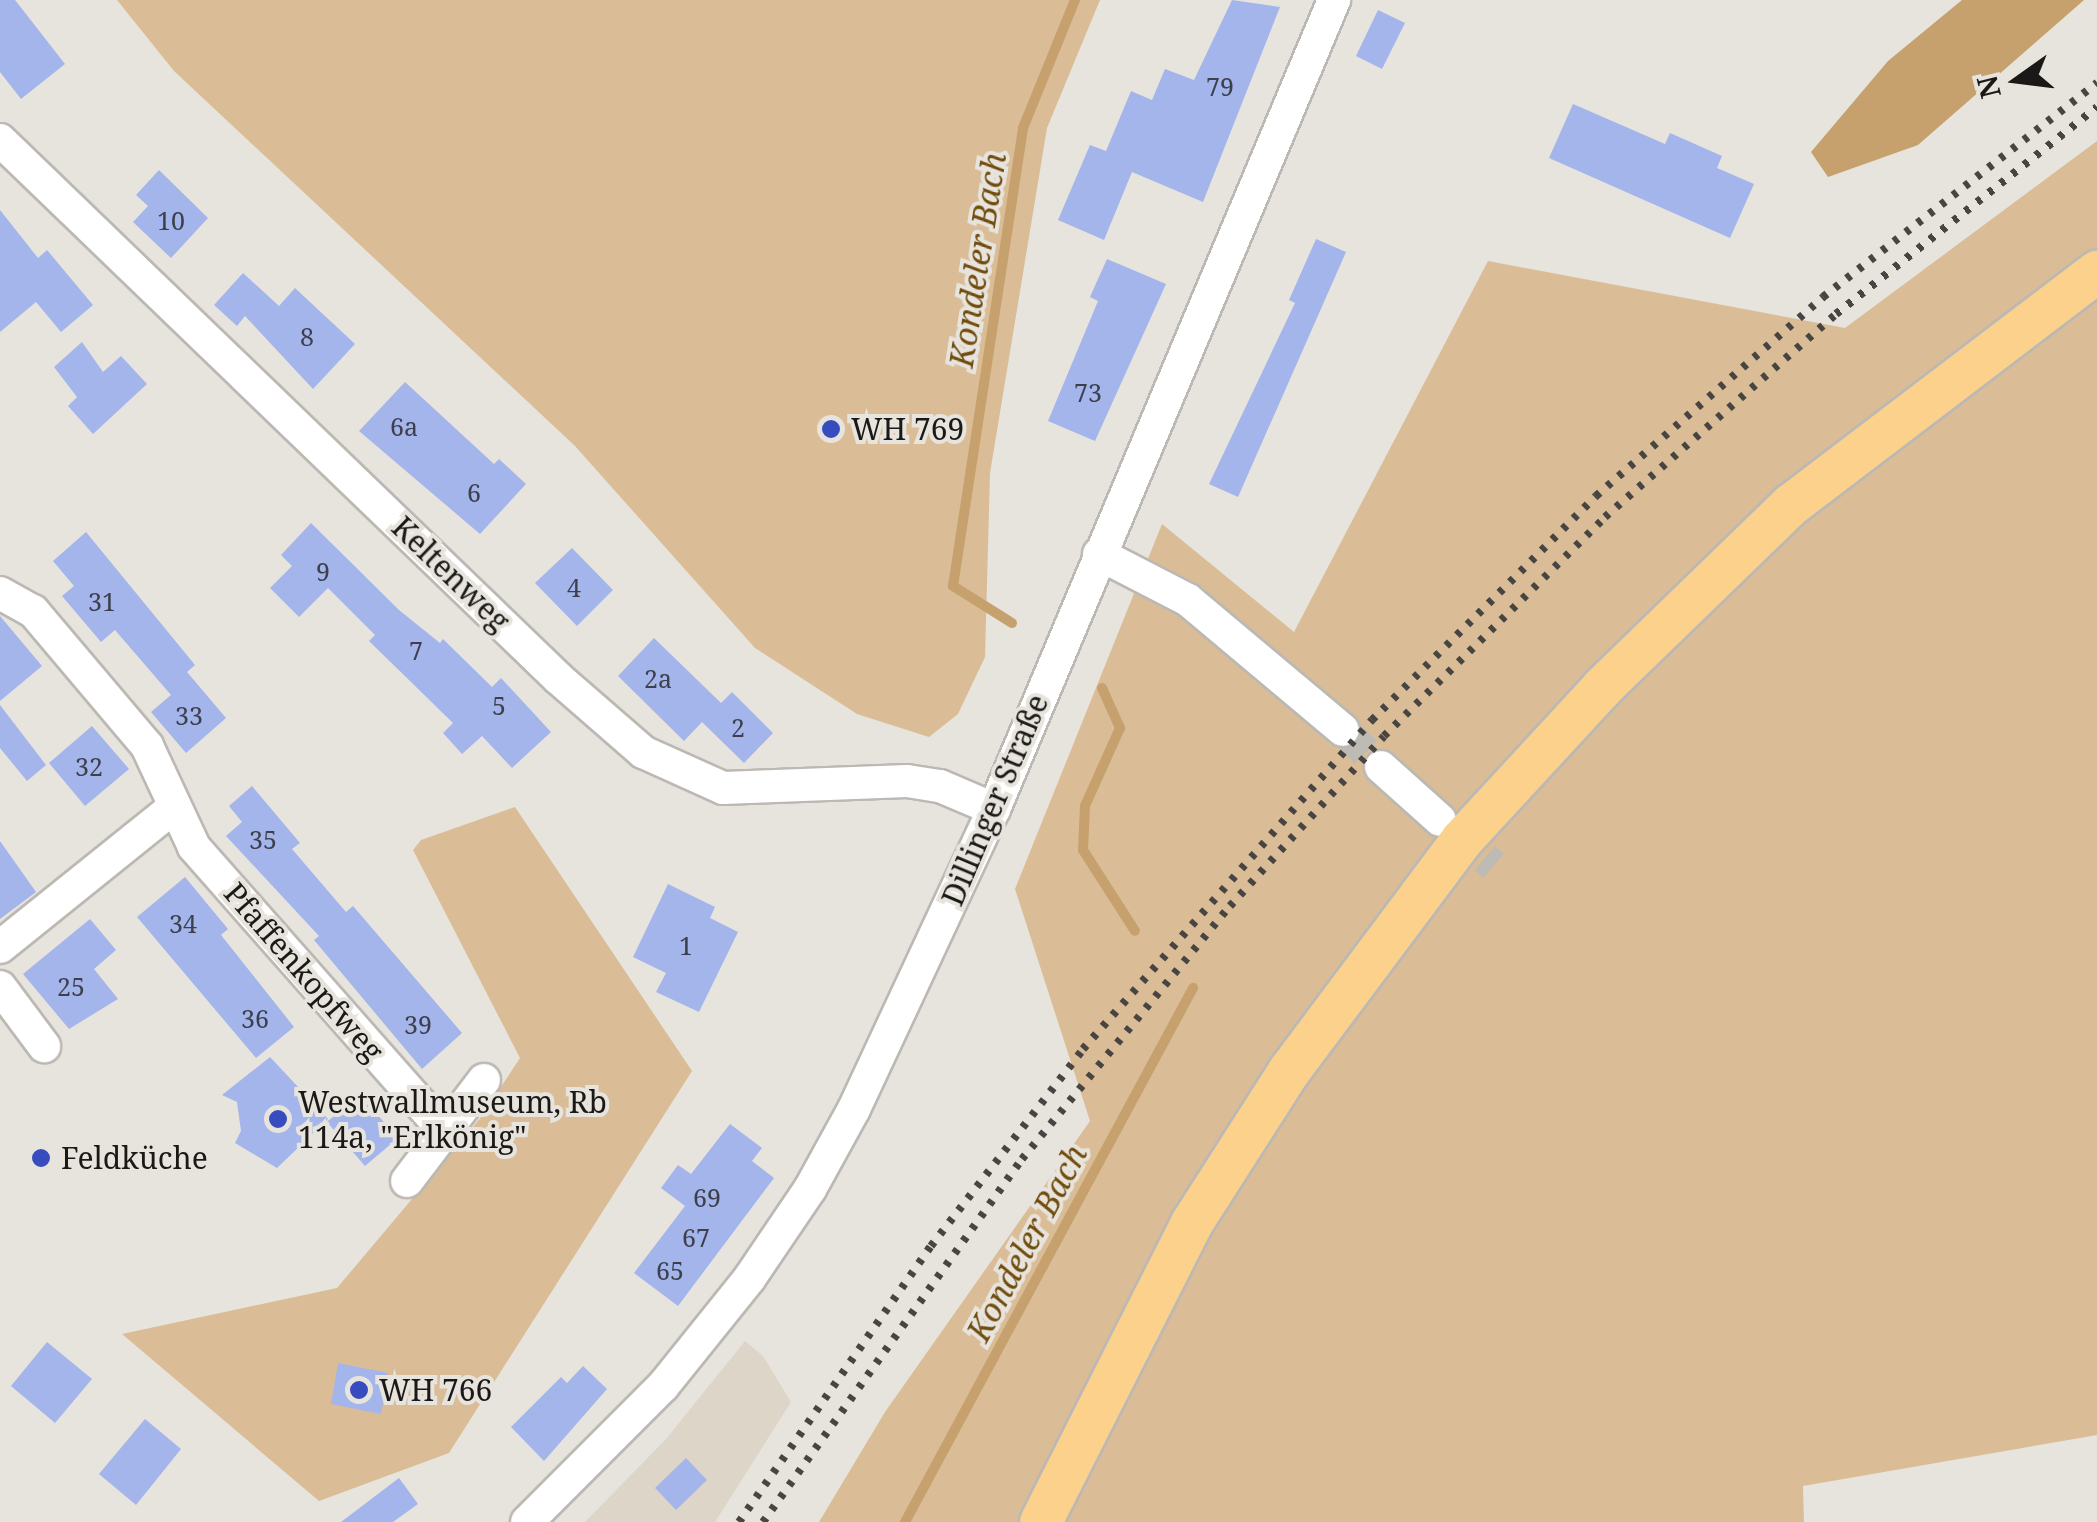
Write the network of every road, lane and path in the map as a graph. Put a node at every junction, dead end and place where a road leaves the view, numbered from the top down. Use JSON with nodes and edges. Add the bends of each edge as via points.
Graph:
{"nodes":[{"id":1,"x":1334,"y":0,"type":"edge"},
{"id":2,"x":0,"y":140,"type":"edge"},
{"id":3,"x":2097,"y":272,"type":"edge"},
{"id":4,"x":1099,"y":554,"type":"junction"},
{"id":5,"x":0,"y":594,"type":"edge"},
{"id":6,"x":1343,"y":730,"type":"tunnel mouth"},
{"id":7,"x":1380,"y":767,"type":"tunnel mouth"},
{"id":8,"x":173,"y":808,"type":"junction"},
{"id":9,"x":994,"y":809,"type":"junction"},
{"id":10,"x":1440,"y":820,"type":"tunnel mouth"},
{"id":11,"x":0,"y":947,"type":"edge"},
{"id":12,"x":0,"y":986,"type":"edge"},
{"id":13,"x":44,"y":1046,"type":"dead end"},
{"id":14,"x":484,"y":1080,"type":"dead end"},
{"id":15,"x":444,"y":1131,"type":"junction"},
{"id":16,"x":407,"y":1181,"type":"dead end"},
{"id":17,"x":527,"y":1522,"type":"edge"},
{"id":18,"x":1040,"y":1522,"type":"edge"}],
"edges":[{"from":1,"to":4,"type":"street","name":"Dillinger Straße"},
{"from":2,"to":9,"type":"street","name":"Keltenweg","via":[[643,752],[723,788],[907,781],[940,786]]},
{"from":3,"to":18,"type":"main road","via":[[1791,506],[1603,687],[1462,840],[1290,1070],[1192,1223]]},
{"from":4,"to":6,"type":"street","via":[[1188,600]]},
{"from":4,"to":9,"type":"street","name":"Dillinger Straße"},
{"from":5,"to":8,"type":"street","name":"Pfaffenkopfweg","via":[[33,611],[147,746]]},
{"from":7,"to":10,"type":"street"},
{"from":8,"to":11,"type":"street"},
{"from":8,"to":15,"type":"street","name":"Pfaffenkopfweg","via":[[194,846]]},
{"from":9,"to":17,"type":"street","name":"Dillinger Straße","via":[[810,1189],[663,1386]]},
{"from":12,"to":13,"type":"street"},
{"from":14,"to":15,"type":"street"},
{"from":15,"to":16,"type":"street"}]}
